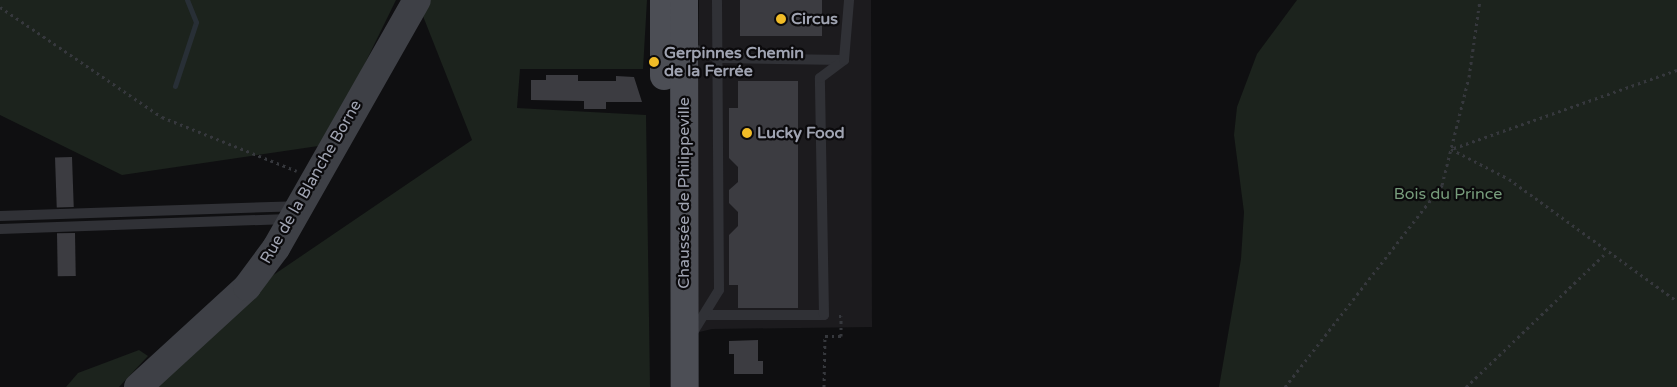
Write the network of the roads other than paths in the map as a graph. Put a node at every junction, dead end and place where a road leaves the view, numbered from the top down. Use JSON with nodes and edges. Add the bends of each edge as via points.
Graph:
{"nodes":[{"id":1,"x":417,"y":0,"type":"edge"},
{"id":2,"x":664,"y":0,"type":"edge"},
{"id":3,"x":684,"y":0,"type":"edge"},
{"id":4,"x":717,"y":0,"type":"edge"},
{"id":5,"x":849,"y":0,"type":"edge"},
{"id":6,"x":683,"y":46,"type":"junction"},
{"id":7,"x":720,"y":58,"type":"junction"},
{"id":8,"x":844,"y":60,"type":"junction"},
{"id":9,"x":296,"y":213,"type":"junction"},
{"id":10,"x":0,"y":216,"type":"edge"},
{"id":11,"x":0,"y":230,"type":"edge"},
{"id":12,"x":705,"y":315,"type":"junction"},
{"id":13,"x":684,"y":343,"type":"junction"},
{"id":14,"x":138,"y":387,"type":"edge"},
{"id":15,"x":666,"y":387,"type":"edge"},
{"id":16,"x":685,"y":387,"type":"edge"}],
"edges":[{"from":1,"to":9,"type":"street","name":"Rue de la Blanche Borne"},
{"from":2,"to":15,"type":"main road","name":"Chaussée de Philippeville"},
{"from":3,"to":6,"type":"main road","name":"Chaussée de Philippeville"},
{"from":4,"to":7,"type":"lane"},
{"from":5,"to":8,"type":"lane"},
{"from":6,"to":7,"type":"lane"},
{"from":6,"to":13,"type":"main road","name":"Chaussée de Philippeville"},
{"from":7,"to":8,"type":"lane"},
{"from":7,"to":12,"type":"lane","via":[[719,290]]},
{"from":8,"to":12,"type":"lane","via":[[820,78],[824,316]]},
{"from":9,"to":10,"type":"lane"},
{"from":9,"to":11,"type":"lane"},
{"from":9,"to":14,"type":"street","name":"Rue de la Blanche Borne","via":[[247,287]]},
{"from":12,"to":13,"type":"lane"},
{"from":13,"to":16,"type":"main road","name":"Chaussée de Philippeville"}]}
